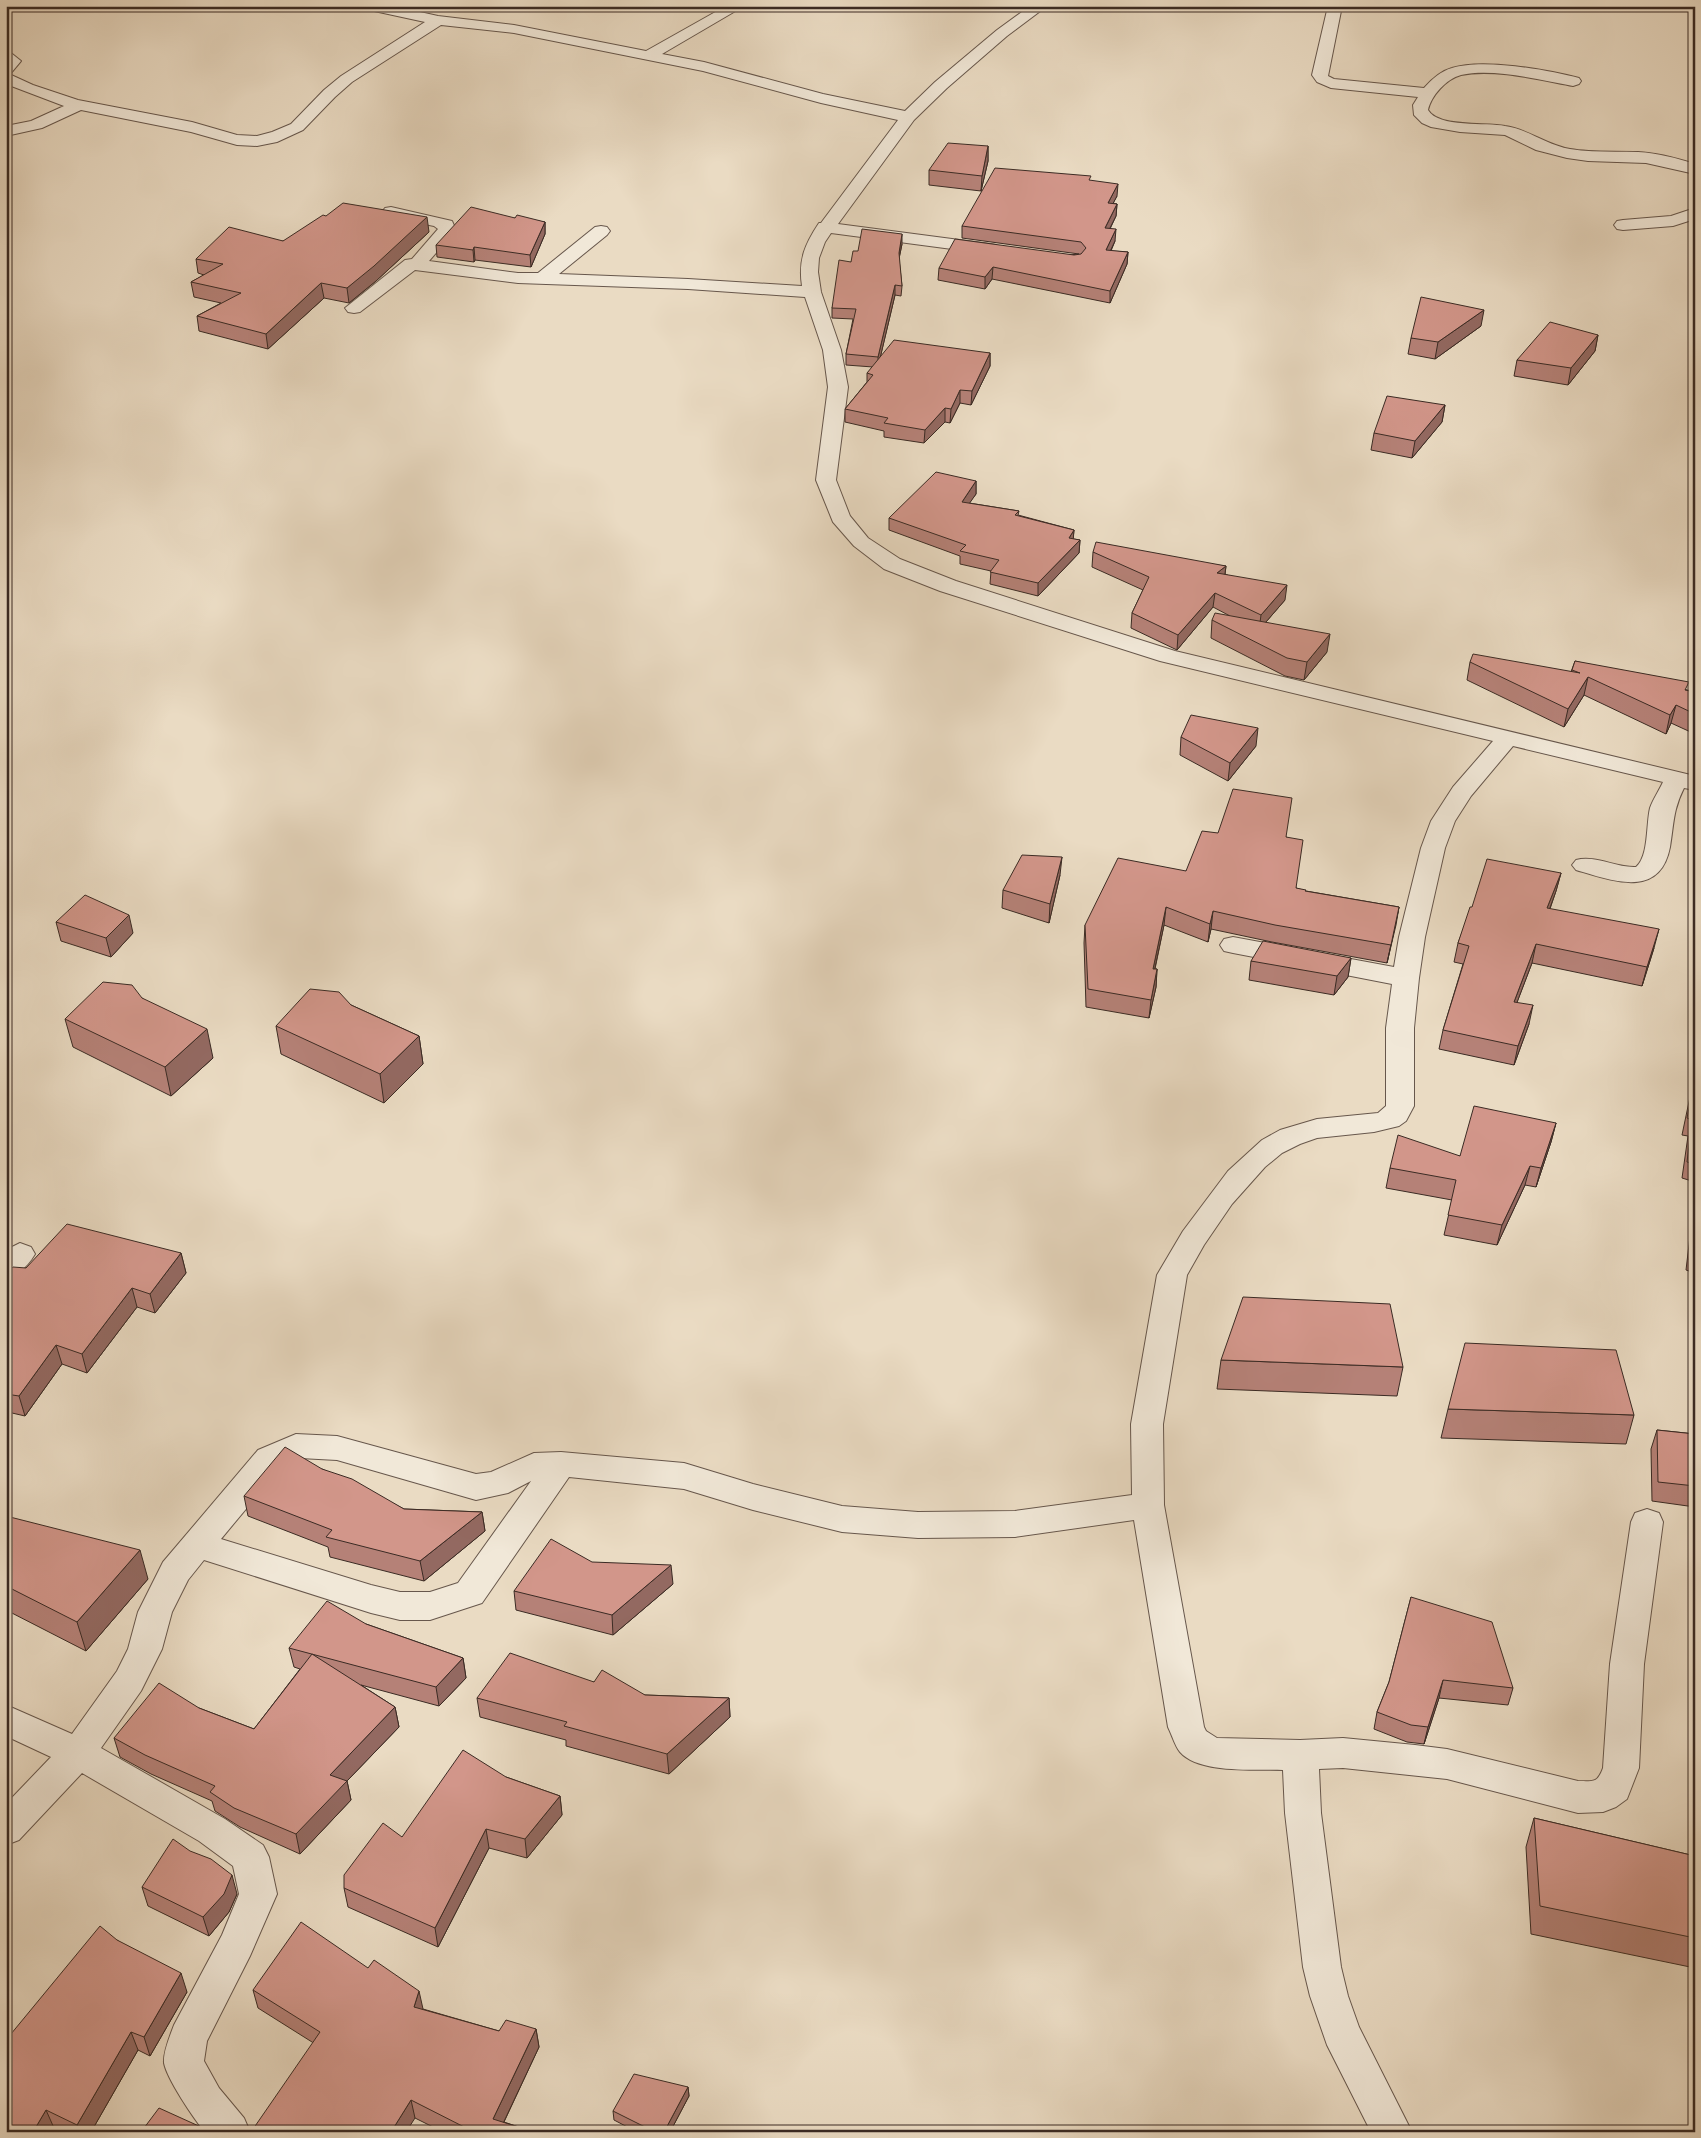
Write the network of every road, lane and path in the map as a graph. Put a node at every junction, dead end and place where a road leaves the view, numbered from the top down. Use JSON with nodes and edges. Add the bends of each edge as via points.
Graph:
{"nodes":[{"id":1,"x":370,"y":6,"type":"edge"},
{"id":2,"x":737,"y":6,"type":"edge"},
{"id":3,"x":1040,"y":6,"type":"edge"},
{"id":4,"x":1335,"y":6,"type":"edge"},
{"id":5,"x":438,"y":20,"type":"junction"},
{"id":6,"x":6,"y":56,"type":"edge"},
{"id":7,"x":648,"y":56,"type":"junction"},
{"id":8,"x":6,"y":70,"type":"edge"},
{"id":9,"x":6,"y":78,"type":"edge"},
{"id":10,"x":1573,"y":80,"type":"dead end"},
{"id":11,"x":1427,"y":93,"type":"junction"},
{"id":12,"x":81,"y":104,"type":"junction"},
{"id":13,"x":908,"y":117,"type":"junction"},
{"id":14,"x":6,"y":130,"type":"edge"},
{"id":15,"x":1695,"y":169,"type":"edge"},
{"id":16,"x":375,"y":209,"type":"edge"},
{"id":17,"x":1695,"y":213,"type":"edge"},
{"id":18,"x":1623,"y":225,"type":"dead end"},
{"id":19,"x":825,"y":226,"type":"junction"},
{"id":20,"x":601,"y":231,"type":"dead end"},
{"id":21,"x":1007,"y":251,"type":"edge"},
{"id":22,"x":417,"y":264,"type":"junction"},
{"id":23,"x":543,"y":278,"type":"junction"},
{"id":24,"x":812,"y":292,"type":"junction"},
{"id":25,"x":354,"y":308,"type":"dead end"},
{"id":26,"x":1507,"y":739,"type":"junction"},
{"id":27,"x":1686,"y":781,"type":"edge"},
{"id":28,"x":1584,"y":865,"type":"dead end"},
{"id":29,"x":1233,"y":945,"type":"dead end"},
{"id":30,"x":1406,"y":978,"type":"junction"},
{"id":31,"x":561,"y":1464,"type":"junction"},
{"id":32,"x":1148,"y":1505,"type":"junction"},
{"id":33,"x":1647,"y":1522,"type":"dead end"},
{"id":34,"x":197,"y":1545,"type":"junction"},
{"id":35,"x":6,"y":1720,"type":"edge"},
{"id":36,"x":78,"y":1753,"type":"junction"},
{"id":37,"x":1300,"y":1755,"type":"junction"},
{"id":38,"x":6,"y":1828,"type":"edge"},
{"id":39,"x":230,"y":2132,"type":"edge"},
{"id":40,"x":1392,"y":2132,"type":"edge"}],
"edges":[{"from":1,"to":5,"type":"street"},
{"from":2,"to":7,"type":"street"},
{"from":3,"to":13,"type":"street","via":[[940,85]]},
{"from":4,"to":11,"type":"street","via":[[1320,75],[1322,79],[1331,83]]},
{"from":5,"to":7,"type":"street","via":[[514,29]]},
{"from":5,"to":12,"type":"street","via":[[348,78],[297,127],[262,140],[242,141],[210,131]]},
{"from":6,"to":8,"type":"street","via":[[13,61]]},
{"from":7,"to":13,"type":"street"},
{"from":9,"to":12,"type":"street","via":[[26,88]]},
{"from":10,"to":11,"type":"street","via":[[1471,69],[1452,72]]},
{"from":11,"to":15,"type":"street","via":[[1421,108],[1422,116],[1450,126],[1516,132],[1551,150],[1573,154],[1660,159]]},
{"from":12,"to":14,"type":"street","via":[[36,125]]},
{"from":13,"to":19,"type":"street"},
{"from":16,"to":22,"type":"street","via":[[446,225],[447,230]]},
{"from":17,"to":18,"type":"street","via":[[1673,221]]},
{"from":19,"to":21,"type":"street"},
{"from":19,"to":24,"type":"street","via":[[810,258]]},
{"from":20,"to":23,"type":"street"},
{"from":22,"to":23,"type":"street","via":[[470,273]]},
{"from":22,"to":25,"type":"street","via":[[406,266]]},
{"from":23,"to":24,"type":"street"},
{"from":24,"to":26,"type":"street","via":[[832,350],[838,387],[826,480],[840,518],[860,542],[892,564],[948,586],[1168,656]]},
{"from":26,"to":27,"type":"street"},
{"from":26,"to":30,"type":"street","via":[[1462,792],[1443,821],[1433,848],[1412,937]]},
{"from":27,"to":28,"type":"street","via":[[1662,809],[1654,861],[1649,870],[1626,874]]},
{"from":29,"to":30,"type":"street"},
{"from":30,"to":32,"type":"street","via":[[1400,1028],[1400,1106],[1395,1116],[1382,1122],[1332,1126],[1289,1138],[1255,1160],[1220,1200],[1172,1275],[1146,1424]]},
{"from":31,"to":32,"type":"street","via":[[684,1476],[753,1497],[842,1518],[918,1525],[1015,1524]]},
{"from":31,"to":34,"type":"street","via":[[534,1465],[497,1484],[476,1487],[337,1448],[296,1446],[269,1458]]},
{"from":31,"to":34,"type":"street","via":[[470,1593],[430,1606],[400,1606]]},
{"from":32,"to":37,"type":"street","via":[[1186,1726],[1193,1742],[1212,1753]]},
{"from":33,"to":37,"type":"street","via":[[1627,1664],[1620,1768],[1614,1788],[1602,1796],[1578,1797],[1447,1764],[1343,1753]]},
{"from":34,"to":36,"type":"street","via":[[175,1571],[155,1612],[145,1649],[129,1681]]},
{"from":35,"to":36,"type":"street"},
{"from":36,"to":38,"type":"street"},
{"from":36,"to":39,"type":"street","via":[[212,1830],[250,1857],[258,1894],[237,1944],[188,2038],[184,2063],[205,2100]]},
{"from":37,"to":40,"type":"street","via":[[1303,1813],[1322,1967],[1329,1996],[1340,2032]]}]}
